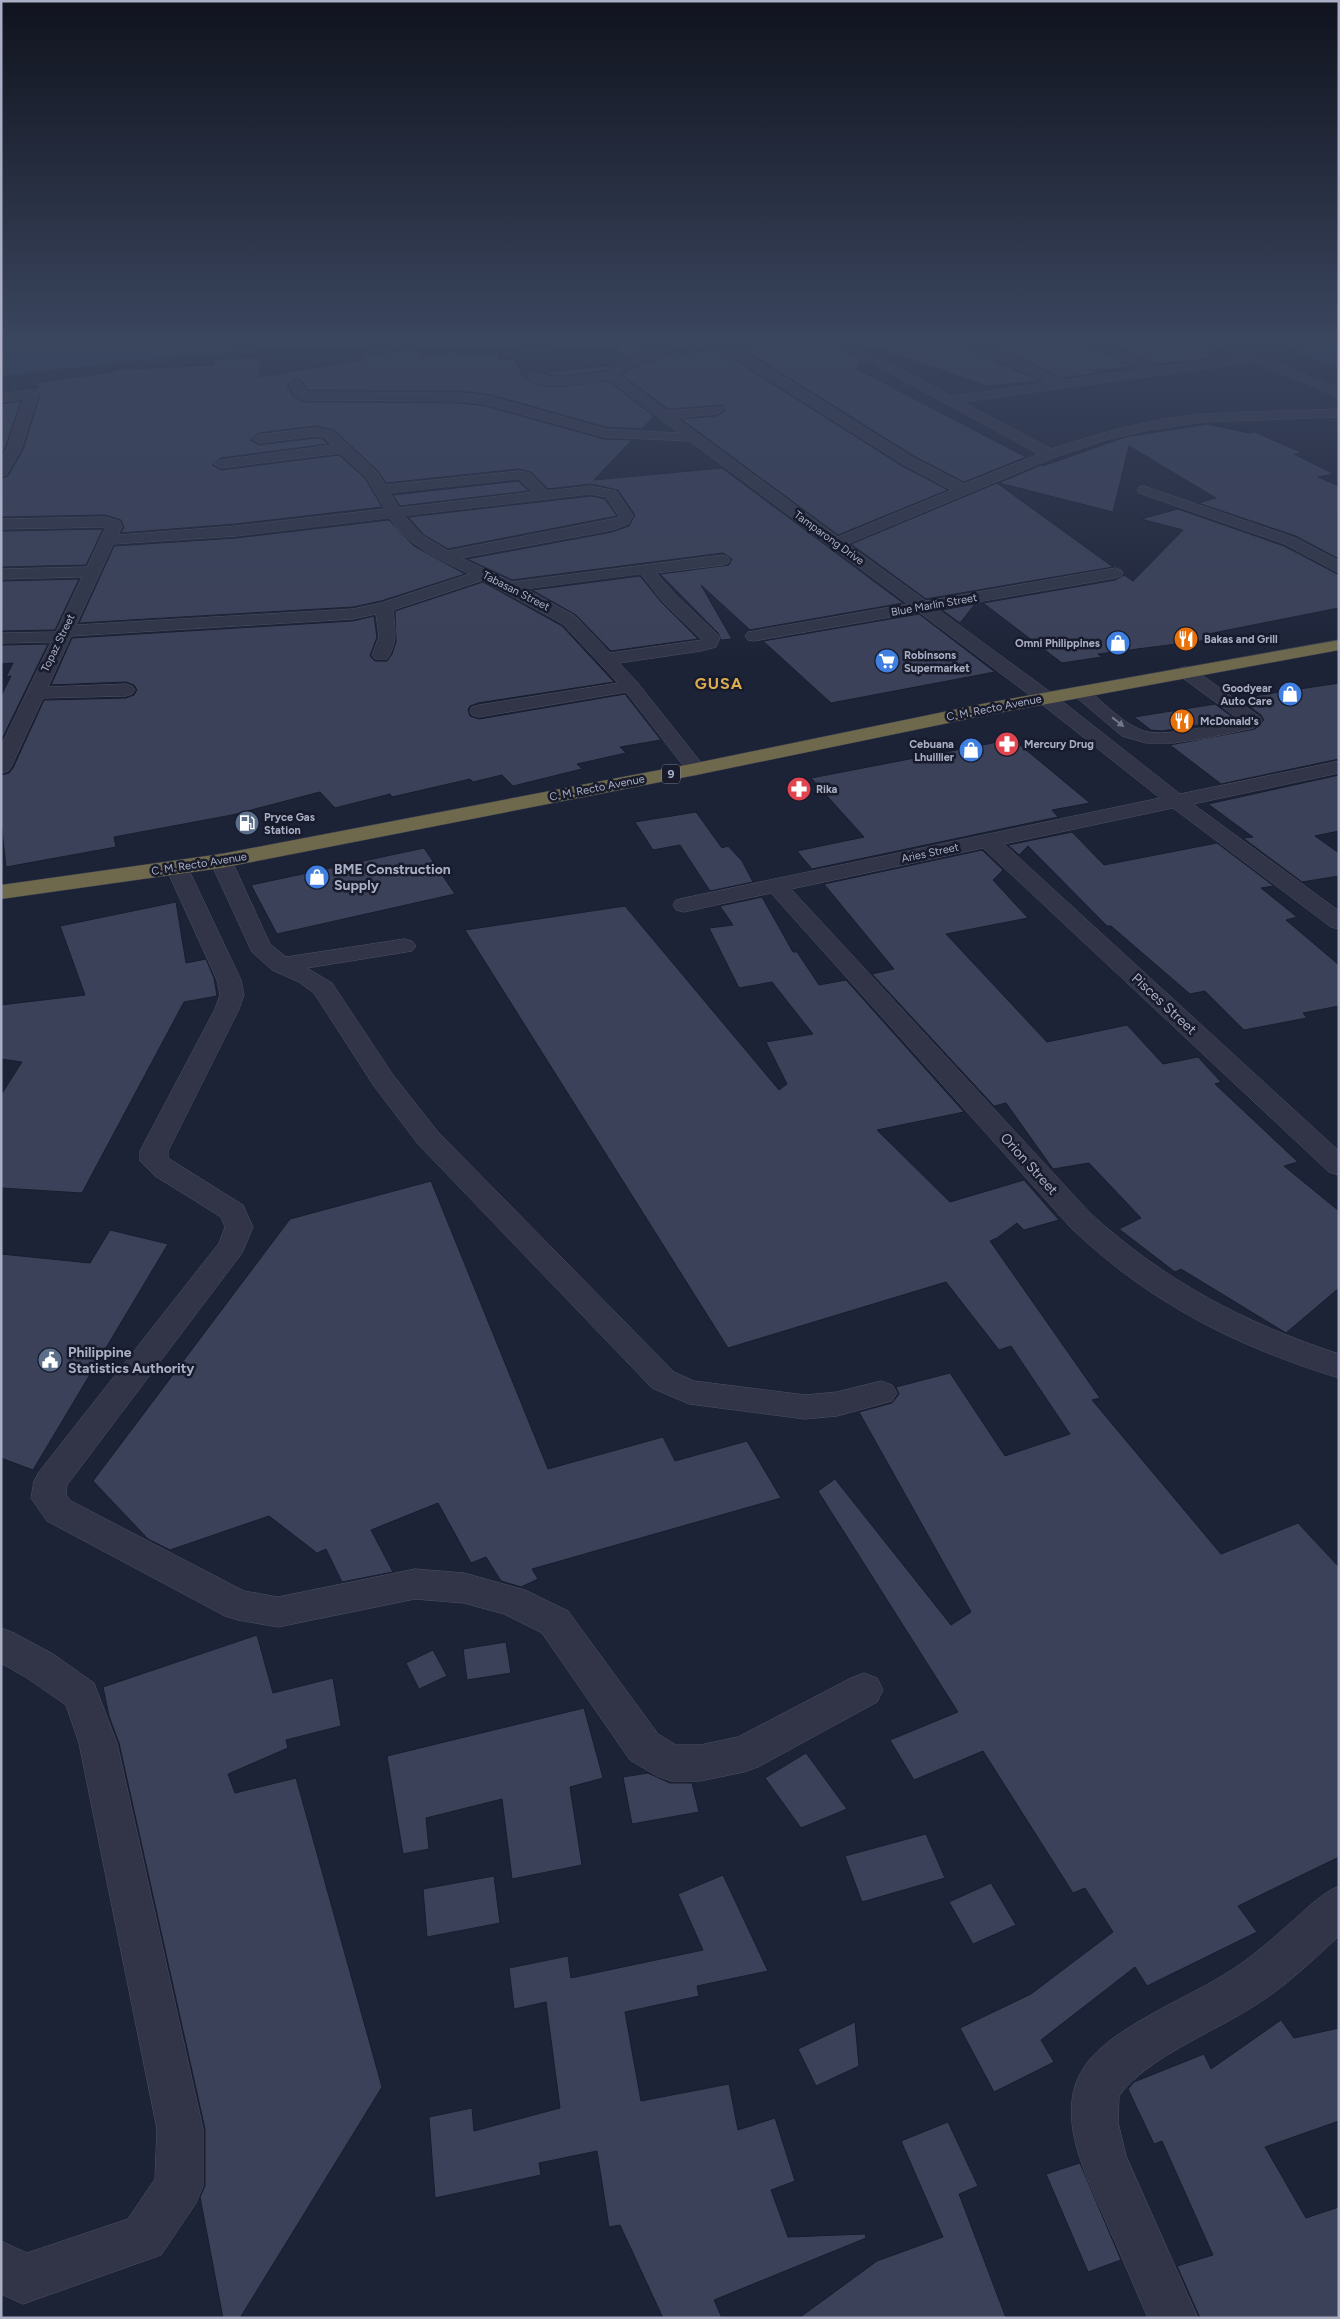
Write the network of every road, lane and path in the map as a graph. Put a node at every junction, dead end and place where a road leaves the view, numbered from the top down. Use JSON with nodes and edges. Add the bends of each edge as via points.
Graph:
{"nodes":[{"id":1,"x":15,"y":447,"type":"edge"},
{"id":2,"x":707,"y":447,"type":"edge"},
{"id":3,"x":886,"y":447,"type":"edge"},
{"id":4,"x":1037,"y":447,"type":"edge"},
{"id":5,"x":1071,"y":447,"type":"edge"},
{"id":6,"x":344,"y":448,"type":"joint"},
{"id":7,"x":1050,"y":454,"type":"junction"},
{"id":8,"x":221,"y":464,"type":"dead end"},
{"id":9,"x":1,"y":472,"type":"edge"},
{"id":10,"x":382,"y":490,"type":"junction"},
{"id":11,"x":964,"y":490,"type":"junction"},
{"id":12,"x":1144,"y":490,"type":"dead end"},
{"id":13,"x":544,"y":496,"type":"junction"},
{"id":14,"x":394,"y":513,"type":"junction"},
{"id":15,"x":1,"y":524,"type":"edge"},
{"id":16,"x":108,"y":540,"type":"junction"},
{"id":17,"x":836,"y":543,"type":"junction"},
{"id":18,"x":445,"y":556,"type":"junction"},
{"id":19,"x":722,"y":560,"type":"dead end"},
{"id":20,"x":1339,"y":568,"type":"edge"},
{"id":21,"x":645,"y":569,"type":"junction"},
{"id":22,"x":92,"y":572,"type":"junction"},
{"id":23,"x":1115,"y":573,"type":"dead end"},
{"id":24,"x":1,"y":574,"type":"edge"},
{"id":25,"x":485,"y":575,"type":"junction"},
{"id":26,"x":510,"y":587,"type":"junction"},
{"id":27,"x":923,"y":607,"type":"junction"},
{"id":28,"x":384,"y":608,"type":"junction"},
{"id":29,"x":62,"y":634,"type":"junction"},
{"id":30,"x":754,"y":636,"type":"dead end"},
{"id":31,"x":1,"y":638,"type":"edge"},
{"id":32,"x":1339,"y":645,"type":"edge"},
{"id":33,"x":381,"y":655,"type":"dead end"},
{"id":34,"x":606,"y":659,"type":"junction"},
{"id":35,"x":1186,"y":672,"type":"junction"},
{"id":36,"x":631,"y":686,"type":"junction"},
{"id":37,"x":126,"y":690,"type":"dead end"},
{"id":38,"x":1079,"y":692,"type":"junction"},
{"id":39,"x":34,"y":694,"type":"junction"},
{"id":40,"x":1046,"y":698,"type":"junction"},
{"id":41,"x":479,"y":711,"type":"dead end"},
{"id":42,"x":1,"y":718,"type":"edge"},
{"id":43,"x":23,"y":718,"type":"junction"},
{"id":44,"x":1,"y":767,"type":"edge"},
{"id":45,"x":1339,"y":767,"type":"edge"},
{"id":46,"x":696,"y":769,"type":"junction"},
{"id":47,"x":1176,"y":801,"type":"junction"},
{"id":48,"x":988,"y":841,"type":"junction"},
{"id":49,"x":221,"y":862,"type":"junction"},
{"id":50,"x":177,"y":868,"type":"junction"},
{"id":51,"x":776,"y":886,"type":"junction"},
{"id":52,"x":1,"y":892,"type":"edge"},
{"id":53,"x":684,"y":905,"type":"dead end"},
{"id":54,"x":1339,"y":922,"type":"edge"},
{"id":55,"x":404,"y":946,"type":"dead end"},
{"id":56,"x":280,"y":965,"type":"junction"},
{"id":57,"x":1339,"y":1166,"type":"edge"},
{"id":58,"x":1339,"y":1366,"type":"edge"},
{"id":59,"x":881,"y":1393,"type":"dead end"},
{"id":60,"x":1,"y":1644,"type":"edge"},
{"id":61,"x":864,"y":1690,"type":"dead end"},
{"id":62,"x":1339,"y":1908,"type":"edge"},
{"id":63,"x":1,"y":2265,"type":"edge"},
{"id":64,"x":1173,"y":2318,"type":"edge"}],
"edges":[{"from":1,"to":9,"type":"street"},
{"from":2,"to":17,"type":"street","name":"Tamparong Drive"},
{"from":3,"to":11,"type":"street"},
{"from":4,"to":7,"type":"street"},
{"from":5,"to":7,"type":"street"},
{"from":6,"to":8,"type":"street"},
{"from":6,"to":10,"type":"street","name":"Tabasan Street","via":[[372,474]]},
{"from":7,"to":11,"type":"street"},
{"from":10,"to":13,"type":"street","via":[[519,475],[526,476]]},
{"from":10,"to":14,"type":"street","name":"Tabasan Street"},
{"from":11,"to":17,"type":"street"},
{"from":12,"to":20,"type":"street","via":[[1290,541]]},
{"from":13,"to":14,"type":"street"},
{"from":13,"to":18,"type":"street","via":[[602,491],[611,494],[626,516],[623,521],[612,525]]},
{"from":14,"to":16,"type":"street","via":[[236,532]]},
{"from":14,"to":18,"type":"street","name":"Tabasan Street","via":[[418,539]]},
{"from":15,"to":16,"type":"street","name":"Topaz Street","via":[[110,522],[114,526]]},
{"from":16,"to":22,"type":"street","name":"Topaz Street"},
{"from":17,"to":27,"type":"street","name":"Tamparong Drive"},
{"from":18,"to":25,"type":"street","name":"Tabasan Street"},
{"from":19,"to":21,"type":"street"},
{"from":21,"to":26,"type":"street"},
{"from":21,"to":34,"type":"street","via":[[669,598],[711,638],[710,643]]},
{"from":22,"to":24,"type":"street"},
{"from":22,"to":29,"type":"street","name":"Topaz Street"},
{"from":23,"to":27,"type":"street","name":"Blue Marlin Street"},
{"from":25,"to":26,"type":"street","name":"Tabasan Street"},
{"from":25,"to":28,"type":"street","via":[[448,584]]},
{"from":26,"to":34,"type":"street","name":"Tabasan Street","via":[[569,620]]},
{"from":27,"to":30,"type":"street","name":"Blue Marlin Street"},
{"from":27,"to":40,"type":"street","name":"Tamparong Drive"},
{"from":28,"to":29,"type":"street","via":[[318,617]]},
{"from":28,"to":33,"type":"street","via":[[388,637]]},
{"from":29,"to":31,"type":"street"},
{"from":29,"to":39,"type":"street","name":"Topaz Street"},
{"from":32,"to":35,"type":"highway","name":"C. M. Recto Avenue","number":"9"},
{"from":34,"to":36,"type":"street","name":"Tabasan Street"},
{"from":35,"to":38,"type":"highway","name":"C. M. Recto Avenue","number":"9"},
{"from":38,"to":35,"type":"street","one_way":true,"via":[[1133,734],[1145,738],[1161,738],[1252,721]]},
{"from":36,"to":41,"type":"street"},
{"from":36,"to":46,"type":"street","name":"Tabasan Street"},
{"from":37,"to":39,"type":"street"},
{"from":38,"to":40,"type":"highway","name":"C. M. Recto Avenue","number":"9"},
{"from":39,"to":43,"type":"street","name":"Topaz Street"},
{"from":40,"to":46,"type":"highway","name":"C. M. Recto Avenue","number":"9"},
{"from":40,"to":47,"type":"street"},
{"from":42,"to":43,"type":"street"},
{"from":43,"to":44,"type":"street","name":"Topaz Street"},
{"from":45,"to":47,"type":"street","name":"Aries Street"},
{"from":46,"to":49,"type":"highway","name":"C. M. Recto Avenue","number":"9"},
{"from":47,"to":48,"type":"street","name":"Aries Street"},
{"from":47,"to":54,"type":"street"},
{"from":48,"to":51,"type":"street","name":"Aries Street"},
{"from":48,"to":57,"type":"street","name":"Pisces Street"},
{"from":49,"to":50,"type":"highway","name":"C. M. Recto Avenue","number":"9"},
{"from":49,"to":56,"type":"street","via":[[260,947]]},
{"from":50,"to":52,"type":"highway","name":"C. M. Recto Avenue","number":"9"},
{"from":50,"to":61,"type":"street","via":[[232,995],[154,1151],[154,1161],[232,1212],[240,1226],[232,1246],[50,1481],[48,1498],[60,1511],[238,1605],[278,1612],[415,1584],[464,1588],[512,1601],[555,1622],[644,1747],[671,1763],[700,1763],[744,1754]]},
{"from":51,"to":53,"type":"street","name":"Aries Street"},
{"from":51,"to":58,"type":"street","name":"Orion Street","via":[[1081,1221],[1118,1255],[1167,1289],[1231,1325],[1292,1352]]},
{"from":55,"to":56,"type":"street"},
{"from":56,"to":59,"type":"street","via":[[323,988],[383,1080],[428,1138],[663,1380],[689,1392],[805,1407],[837,1404]]},
{"from":60,"to":63,"type":"street","via":[[81,1695],[98,1743],[180,2129],[179,2186],[144,2238],[22,2279]]},
{"from":62,"to":64,"type":"street","via":[[1283,1959],[1239,1990],[1141,2047],[1116,2065],[1100,2083],[1094,2105],[1096,2131],[1104,2159]]}]}
